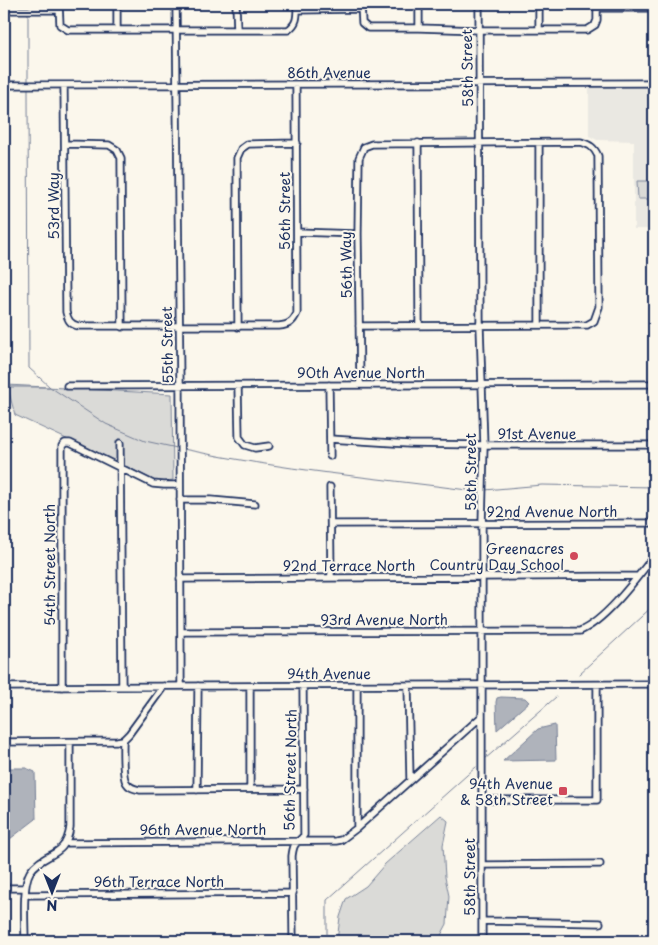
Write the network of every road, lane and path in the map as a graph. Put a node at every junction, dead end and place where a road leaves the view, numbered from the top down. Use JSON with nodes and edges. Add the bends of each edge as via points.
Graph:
{"nodes":[{"id":1,"x":117,"y":4,"type":"edge"},
{"id":2,"x":176,"y":4,"type":"edge"},
{"id":3,"x":236,"y":4,"type":"edge"},
{"id":4,"x":419,"y":4,"type":"edge"},
{"id":5,"x":479,"y":4,"type":"edge"},
{"id":6,"x":539,"y":4,"type":"edge"},
{"id":7,"x":361,"y":6,"type":"edge"},
{"id":8,"x":597,"y":6,"type":"edge"},
{"id":9,"x":59,"y":7,"type":"edge"},
{"id":10,"x":297,"y":7,"type":"edge"},
{"id":11,"x":654,"y":8,"type":"edge"},
{"id":12,"x":4,"y":10,"type":"edge"},
{"id":13,"x":419,"y":28,"type":"junction"},
{"id":14,"x":176,"y":29,"type":"junction"},
{"id":15,"x":539,"y":29,"type":"junction"},
{"id":16,"x":117,"y":30,"type":"junction"},
{"id":17,"x":236,"y":30,"type":"junction"},
{"id":18,"x":479,"y":30,"type":"junction"},
{"id":19,"x":654,"y":83,"type":"edge"},
{"id":20,"x":479,"y":84,"type":"junction"},
{"id":21,"x":4,"y":85,"type":"edge"},
{"id":22,"x":64,"y":85,"type":"junction"},
{"id":23,"x":177,"y":85,"type":"junction"},
{"id":24,"x":296,"y":85,"type":"junction"},
{"id":25,"x":297,"y":143,"type":"junction"},
{"id":26,"x":418,"y":143,"type":"junction"},
{"id":27,"x":480,"y":143,"type":"junction"},
{"id":28,"x":538,"y":143,"type":"junction"},
{"id":29,"x":65,"y":144,"type":"junction"},
{"id":30,"x":296,"y":232,"type":"junction"},
{"id":31,"x":358,"y":234,"type":"junction"},
{"id":32,"x":539,"y":325,"type":"junction"},
{"id":33,"x":179,"y":326,"type":"junction"},
{"id":34,"x":238,"y":326,"type":"junction"},
{"id":35,"x":359,"y":326,"type":"junction"},
{"id":36,"x":419,"y":326,"type":"junction"},
{"id":37,"x":480,"y":326,"type":"junction"},
{"id":38,"x":122,"y":327,"type":"junction"},
{"id":39,"x":482,"y":384,"type":"junction"},
{"id":40,"x":654,"y":384,"type":"edge"},
{"id":41,"x":329,"y":385,"type":"junction"},
{"id":42,"x":360,"y":385,"type":"junction"},
{"id":43,"x":67,"y":386,"type":"dead end"},
{"id":44,"x":180,"y":386,"type":"junction"},
{"id":45,"x":238,"y":386,"type":"junction"},
{"id":46,"x":330,"y":439,"type":"junction"},
{"id":47,"x":120,"y":443,"type":"dead end"},
{"id":48,"x":484,"y":445,"type":"junction"},
{"id":49,"x":654,"y":445,"type":"edge"},
{"id":50,"x":269,"y":446,"type":"dead end"},
{"id":51,"x":330,"y":456,"type":"dead end"},
{"id":52,"x":121,"y":467,"type":"junction"},
{"id":53,"x":180,"y":485,"type":"junction"},
{"id":54,"x":330,"y":487,"type":"dead end"},
{"id":55,"x":180,"y":500,"type":"junction"},
{"id":56,"x":255,"y":504,"type":"dead end"},
{"id":57,"x":654,"y":523,"type":"edge"},
{"id":58,"x":331,"y":524,"type":"junction"},
{"id":59,"x":482,"y":524,"type":"junction"},
{"id":60,"x":654,"y":556,"type":"edge"},
{"id":61,"x":638,"y":576,"type":"junction"},
{"id":62,"x":482,"y":577,"type":"junction"},
{"id":63,"x":331,"y":578,"type":"junction"},
{"id":64,"x":180,"y":579,"type":"junction"},
{"id":65,"x":483,"y":631,"type":"junction"},
{"id":66,"x":181,"y":632,"type":"junction"},
{"id":67,"x":4,"y":647,"type":"edge"},
{"id":68,"x":654,"y":684,"type":"edge"},
{"id":69,"x":482,"y":685,"type":"junction"},
{"id":70,"x":597,"y":685,"type":"junction"},
{"id":71,"x":122,"y":686,"type":"junction"},
{"id":72,"x":164,"y":686,"type":"junction"},
{"id":73,"x":181,"y":686,"type":"junction"},
{"id":74,"x":198,"y":686,"type":"junction"},
{"id":75,"x":250,"y":686,"type":"junction"},
{"id":76,"x":303,"y":686,"type":"junction"},
{"id":77,"x":357,"y":686,"type":"junction"},
{"id":78,"x":408,"y":686,"type":"junction"},
{"id":79,"x":4,"y":687,"type":"edge"},
{"id":80,"x":62,"y":687,"type":"junction"},
{"id":81,"x":482,"y":716,"type":"junction"},
{"id":82,"x":123,"y":740,"type":"junction"},
{"id":83,"x":4,"y":742,"type":"edge"},
{"id":84,"x":70,"y":742,"type":"junction"},
{"id":85,"x":410,"y":780,"type":"junction"},
{"id":86,"x":250,"y":789,"type":"junction"},
{"id":87,"x":304,"y":789,"type":"junction"},
{"id":88,"x":197,"y":790,"type":"junction"},
{"id":89,"x":482,"y":800,"type":"junction"},
{"id":90,"x":357,"y":828,"type":"junction"},
{"id":91,"x":297,"y":841,"type":"junction"},
{"id":92,"x":65,"y":842,"type":"junction"},
{"id":93,"x":600,"y":864,"type":"dead end"},
{"id":94,"x":482,"y":865,"type":"junction"},
{"id":95,"x":4,"y":888,"type":"edge"},
{"id":96,"x":25,"y":891,"type":"junction"},
{"id":97,"x":293,"y":893,"type":"junction"},
{"id":98,"x":482,"y":921,"type":"junction"},
{"id":99,"x":600,"y":923,"type":"dead end"},
{"id":100,"x":25,"y":941,"type":"edge"},
{"id":101,"x":291,"y":941,"type":"edge"},
{"id":102,"x":482,"y":941,"type":"edge"}],
"edges":[{"from":1,"to":16,"type":"street"},
{"from":2,"to":14,"type":"street","name":"55th Street"},
{"from":3,"to":17,"type":"street"},
{"from":4,"to":13,"type":"street"},
{"from":5,"to":18,"type":"street","name":"58th Street"},
{"from":6,"to":15,"type":"street"},
{"from":7,"to":10,"type":"street"},
{"from":7,"to":13,"type":"street","via":[[362,23],[368,28]]},
{"from":8,"to":11,"type":"street"},
{"from":8,"to":15,"type":"street","via":[[595,25],[587,30]]},
{"from":9,"to":12,"type":"street"},
{"from":9,"to":16,"type":"street","via":[[60,25],[68,30]]},
{"from":10,"to":17,"type":"street","via":[[296,21],[288,30]]},
{"from":13,"to":18,"type":"street"},
{"from":14,"to":16,"type":"street"},
{"from":14,"to":17,"type":"street"},
{"from":14,"to":23,"type":"street","name":"55th Street"},
{"from":15,"to":18,"type":"street"},
{"from":18,"to":20,"type":"street","name":"58th Street"},
{"from":19,"to":20,"type":"street","name":"86th Avenue"},
{"from":20,"to":24,"type":"street","name":"86th Avenue"},
{"from":20,"to":27,"type":"street","name":"58th Street"},
{"from":21,"to":22,"type":"street","name":"86th Avenue"},
{"from":22,"to":23,"type":"street","name":"86th Avenue"},
{"from":22,"to":29,"type":"street","name":"53rd Way"},
{"from":23,"to":24,"type":"street","name":"86th Avenue"},
{"from":23,"to":33,"type":"street","name":"55th Street"},
{"from":24,"to":25,"type":"street","name":"56th Street"},
{"from":25,"to":30,"type":"street","name":"56th Street"},
{"from":25,"to":34,"type":"street","via":[[248,144],[241,149],[238,158]]},
{"from":26,"to":27,"type":"street"},
{"from":26,"to":31,"type":"street","name":"56th Way","via":[[364,147],[359,158]]},
{"from":26,"to":36,"type":"street"},
{"from":27,"to":28,"type":"street"},
{"from":27,"to":37,"type":"street","name":"58th Street"},
{"from":28,"to":32,"type":"street"},
{"from":28,"to":32,"type":"street","via":[[581,142],[595,148],[598,156],[599,307],[594,321],[587,325]]},
{"from":29,"to":38,"type":"street","via":[[109,145],[118,150],[121,158]]},
{"from":29,"to":38,"type":"street","name":"53rd Way","via":[[67,319],[78,326]]},
{"from":30,"to":31,"type":"street"},
{"from":30,"to":34,"type":"street","name":"56th Street","via":[[297,313],[294,320],[279,326]]},
{"from":31,"to":35,"type":"street","name":"56th Way"},
{"from":32,"to":37,"type":"street"},
{"from":33,"to":34,"type":"street"},
{"from":33,"to":38,"type":"street"},
{"from":33,"to":44,"type":"street","name":"55th Street"},
{"from":35,"to":36,"type":"street"},
{"from":35,"to":42,"type":"street","name":"56th Way"},
{"from":36,"to":37,"type":"street"},
{"from":37,"to":39,"type":"street","name":"58th Street"},
{"from":39,"to":40,"type":"street","name":"90th Avenue North"},
{"from":39,"to":42,"type":"street","name":"90th Avenue North"},
{"from":39,"to":48,"type":"street","name":"58th Street"},
{"from":41,"to":42,"type":"street","name":"90th Avenue North"},
{"from":41,"to":45,"type":"street","name":"90th Avenue North"},
{"from":41,"to":46,"type":"street"},
{"from":43,"to":44,"type":"street","name":"90th Avenue North"},
{"from":44,"to":45,"type":"street","name":"90th Avenue North"},
{"from":44,"to":53,"type":"street","name":"55th Street"},
{"from":45,"to":50,"type":"street","via":[[238,437],[245,445],[255,448]]},
{"from":46,"to":48,"type":"street","name":"91st Avenue"},
{"from":46,"to":51,"type":"street"},
{"from":47,"to":52,"type":"street"},
{"from":48,"to":49,"type":"street","name":"91st Avenue"},
{"from":48,"to":59,"type":"street","name":"58th Street"},
{"from":52,"to":53,"type":"street","via":[[153,484]]},
{"from":52,"to":71,"type":"street"},
{"from":52,"to":80,"type":"street","name":"54th Street North","via":[[70,443],[62,446]]},
{"from":53,"to":55,"type":"street","name":"55th Street"},
{"from":54,"to":58,"type":"street"},
{"from":55,"to":56,"type":"street"},
{"from":55,"to":64,"type":"street","name":"55th Street"},
{"from":57,"to":59,"type":"street","name":"92nd Avenue North"},
{"from":58,"to":59,"type":"street","name":"92nd Avenue North"},
{"from":58,"to":63,"type":"street"},
{"from":59,"to":62,"type":"street","name":"58th Street"},
{"from":60,"to":61,"type":"street"},
{"from":61,"to":62,"type":"street","name":"92nd Terrace North"},
{"from":61,"to":65,"type":"street","name":"93rd Avenue North","via":[[611,607],[580,631]]},
{"from":62,"to":63,"type":"street","name":"92nd Terrace North"},
{"from":62,"to":65,"type":"street","name":"58th Street"},
{"from":63,"to":64,"type":"street","name":"92nd Terrace North"},
{"from":64,"to":66,"type":"street","name":"55th Street"},
{"from":65,"to":66,"type":"street","name":"93rd Avenue North"},
{"from":65,"to":69,"type":"street","name":"58th Street"},
{"from":66,"to":73,"type":"street","name":"55th Street"},
{"from":67,"to":79,"type":"street"},
{"from":68,"to":70,"type":"street","name":"94th Avenue"},
{"from":69,"to":70,"type":"street","name":"94th Avenue"},
{"from":69,"to":78,"type":"street","name":"94th Avenue"},
{"from":69,"to":81,"type":"street","name":"58th Street"},
{"from":70,"to":89,"type":"street","via":[[597,800]]},
{"from":71,"to":72,"type":"street","name":"94th Avenue"},
{"from":71,"to":80,"type":"street","name":"94th Avenue"},
{"from":72,"to":73,"type":"street","name":"94th Avenue"},
{"from":72,"to":82,"type":"street"},
{"from":73,"to":74,"type":"street","name":"94th Avenue"},
{"from":74,"to":75,"type":"street","name":"94th Avenue"},
{"from":74,"to":88,"type":"street"},
{"from":75,"to":76,"type":"street","name":"94th Avenue"},
{"from":75,"to":86,"type":"street"},
{"from":76,"to":77,"type":"street","name":"94th Avenue"},
{"from":76,"to":87,"type":"street","name":"56th Street North"},
{"from":77,"to":78,"type":"street","name":"94th Avenue"},
{"from":77,"to":90,"type":"street"},
{"from":78,"to":85,"type":"street"},
{"from":79,"to":80,"type":"street","name":"94th Avenue"},
{"from":81,"to":85,"type":"street"},
{"from":81,"to":89,"type":"street","name":"58th Street"},
{"from":82,"to":84,"type":"street"},
{"from":82,"to":88,"type":"street","via":[[124,776],[132,788]]},
{"from":83,"to":84,"type":"street"},
{"from":84,"to":92,"type":"street","via":[[70,827]]},
{"from":85,"to":90,"type":"street"},
{"from":86,"to":87,"type":"street"},
{"from":86,"to":88,"type":"street"},
{"from":87,"to":91,"type":"street","name":"56th Street North","via":[[304,835]]},
{"from":89,"to":94,"type":"street","name":"58th Street"},
{"from":90,"to":91,"type":"street","name":"96th Avenue North","via":[[342,840]]},
{"from":91,"to":92,"type":"street","name":"96th Avenue North"},
{"from":91,"to":97,"type":"street","name":"56th Street North","via":[[292,856]]},
{"from":92,"to":96,"type":"street","via":[[60,850],[42,859],[29,873]]},
{"from":93,"to":94,"type":"street"},
{"from":94,"to":98,"type":"street","name":"58th Street"},
{"from":95,"to":96,"type":"street","name":"96th Terrace North"},
{"from":96,"to":97,"type":"street","name":"96th Terrace North"},
{"from":96,"to":100,"type":"street"},
{"from":97,"to":101,"type":"street","name":"56th Street North"},
{"from":98,"to":99,"type":"street"},
{"from":98,"to":102,"type":"street","name":"58th Street"}]}
